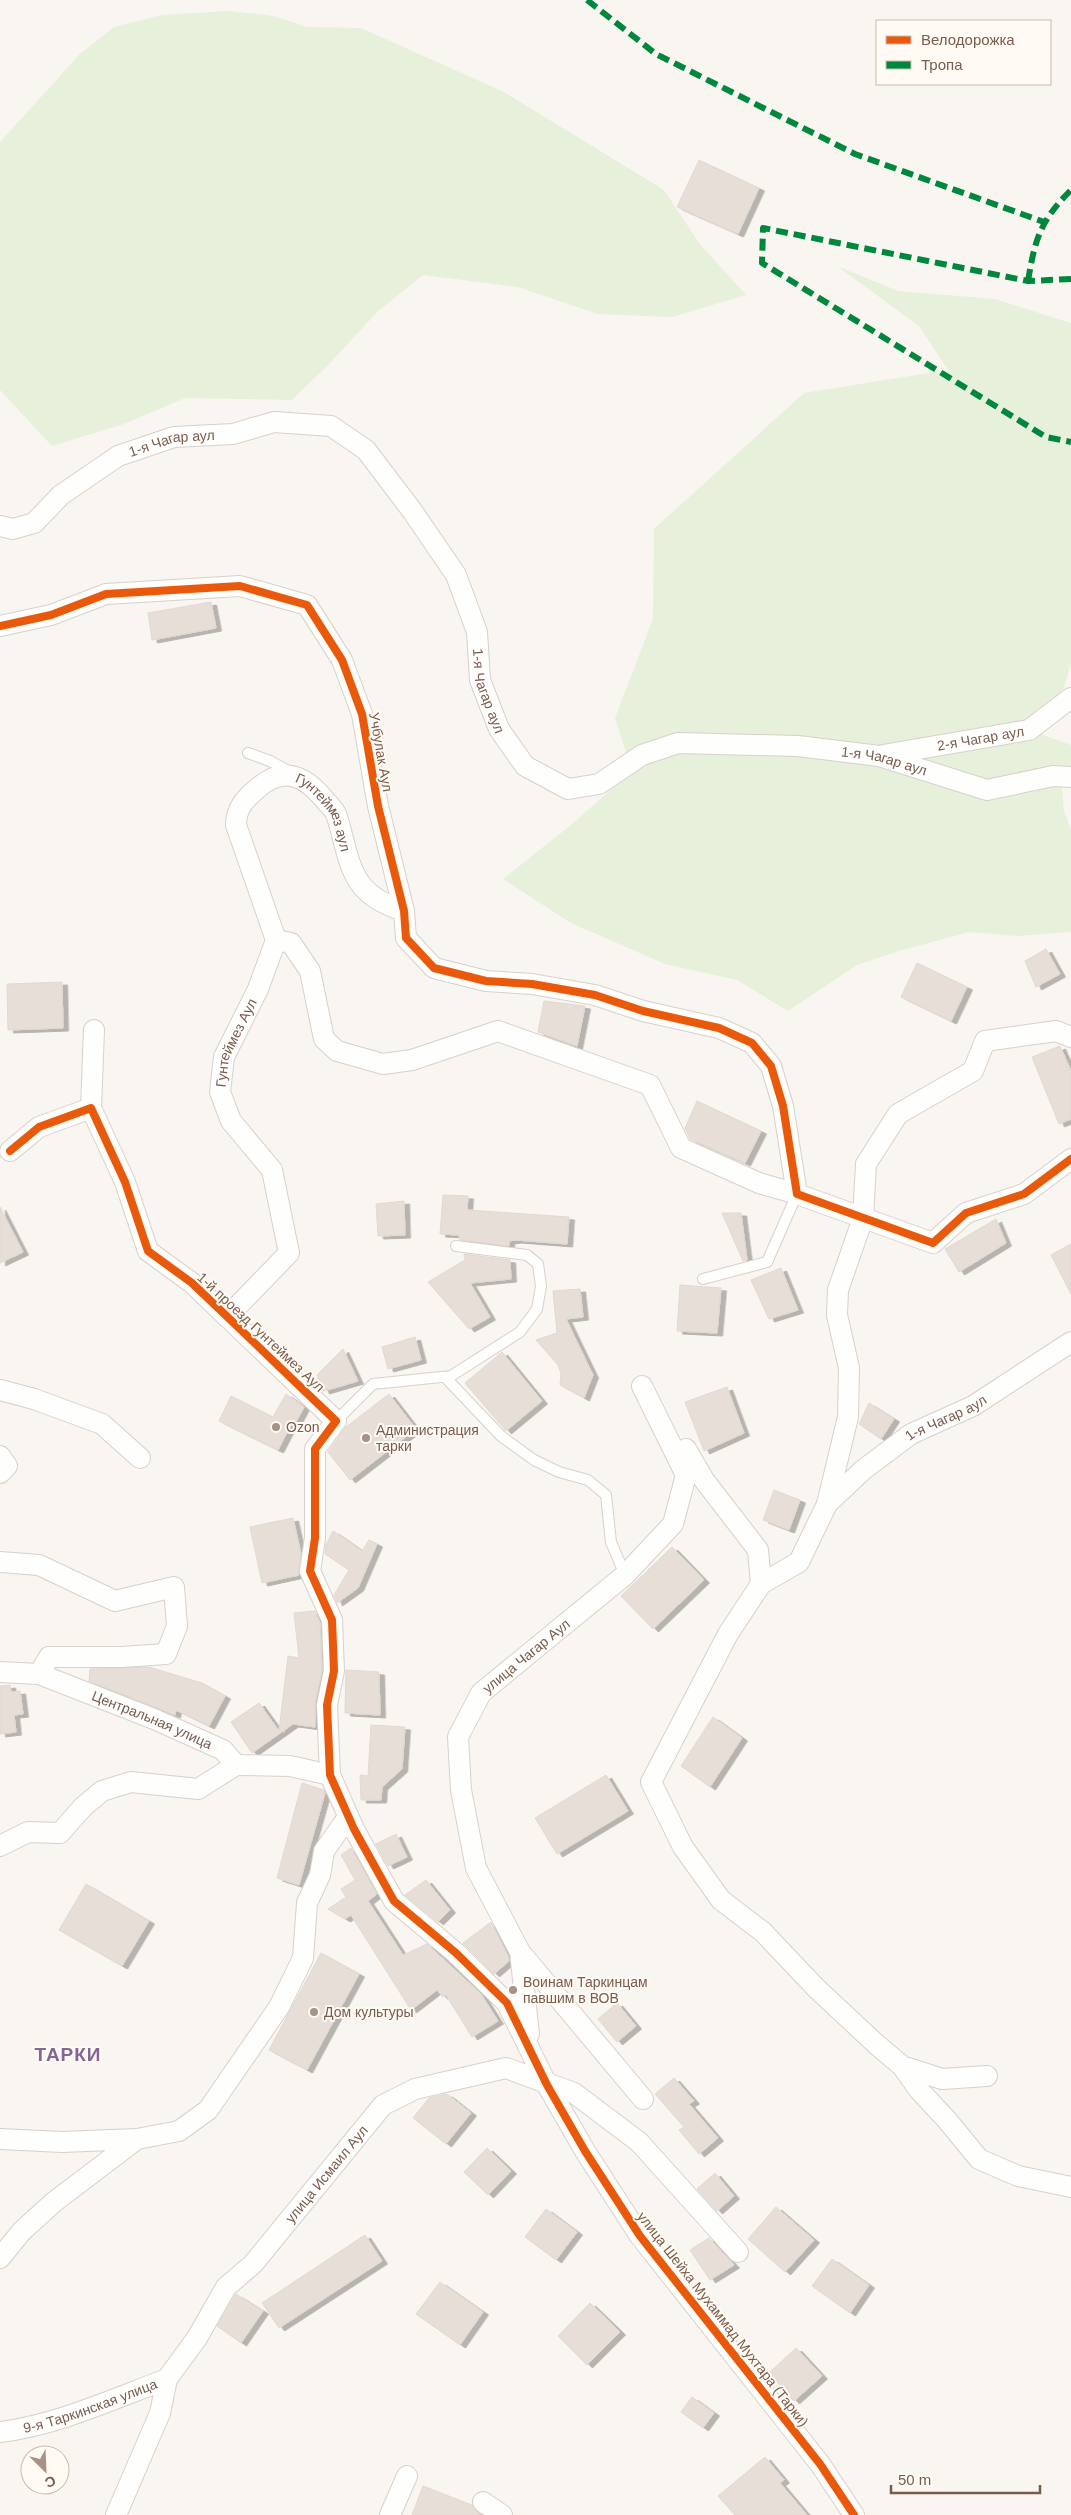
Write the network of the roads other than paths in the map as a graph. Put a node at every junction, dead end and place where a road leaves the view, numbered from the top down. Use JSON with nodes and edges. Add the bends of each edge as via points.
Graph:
{"nodes":[{"id":1,"x":0,"y":526,"type":"edge"},
{"id":2,"x":0,"y":626,"type":"edge"},
{"id":3,"x":1071,"y":698,"type":"edge"},
{"id":4,"x":248,"y":754,"type":"dead end"},
{"id":5,"x":879,"y":756,"type":"junction"},
{"id":6,"x":299,"y":777,"type":"junction"},
{"id":7,"x":1071,"y":777,"type":"edge"},
{"id":8,"x":404,"y":911,"type":"junction"},
{"id":9,"x":276,"y":940,"type":"junction"},
{"id":10,"x":94,"y":1030,"type":"dead end"},
{"id":11,"x":1071,"y":1037,"type":"edge"},
{"id":12,"x":92,"y":1108,"type":"junction"},
{"id":13,"x":10,"y":1151,"type":"dead end"},
{"id":14,"x":1071,"y":1159,"type":"edge"},
{"id":15,"x":797,"y":1194,"type":"junction"},
{"id":16,"x":863,"y":1218,"type":"junction"},
{"id":17,"x":456,"y":1246,"type":"dead end"},
{"id":18,"x":703,"y":1279,"type":"dead end"},
{"id":19,"x":227,"y":1317,"type":"junction"},
{"id":20,"x":1071,"y":1342,"type":"edge"},
{"id":21,"x":445,"y":1377,"type":"junction"},
{"id":22,"x":0,"y":1390,"type":"edge"},
{"id":23,"x":336,"y":1421,"type":"junction"},
{"id":24,"x":0,"y":1456,"type":"edge"},
{"id":25,"x":140,"y":1458,"type":"dead end"},
{"id":26,"x":0,"y":1474,"type":"edge"},
{"id":27,"x":827,"y":1504,"type":"junction"},
{"id":28,"x":0,"y":1562,"type":"edge"},
{"id":29,"x":625,"y":1575,"type":"junction"},
{"id":30,"x":761,"y":1584,"type":"junction"},
{"id":31,"x":0,"y":1672,"type":"edge"},
{"id":32,"x":39,"y":1674,"type":"junction"},
{"id":33,"x":236,"y":1765,"type":"junction"},
{"id":34,"x":330,"y":1775,"type":"junction"},
{"id":35,"x":348,"y":1817,"type":"junction"},
{"id":36,"x":0,"y":1846,"type":"edge"},
{"id":37,"x":520,"y":1952,"type":"junction"},
{"id":38,"x":532,"y":2054,"type":"junction"},
{"id":39,"x":902,"y":2066,"type":"junction"},
{"id":40,"x":987,"y":2076,"type":"dead end"},
{"id":41,"x":547,"y":2085,"type":"junction"},
{"id":42,"x":643,"y":2099,"type":"dead end"},
{"id":43,"x":0,"y":2138,"type":"edge"},
{"id":44,"x":137,"y":2139,"type":"junction"},
{"id":45,"x":1071,"y":2187,"type":"edge"},
{"id":46,"x":22,"y":2231,"type":"junction"},
{"id":47,"x":0,"y":2242,"type":"edge"},
{"id":48,"x":738,"y":2252,"type":"dead end"},
{"id":49,"x":0,"y":2258,"type":"edge"},
{"id":50,"x":167,"y":2379,"type":"junction"},
{"id":51,"x":0,"y":2432,"type":"edge"},
{"id":52,"x":407,"y":2476,"type":"dead end"},
{"id":53,"x":482,"y":2502,"type":"dead end"},
{"id":54,"x":116,"y":2515,"type":"edge"},
{"id":55,"x":390,"y":2515,"type":"edge"},
{"id":56,"x":502,"y":2515,"type":"edge"},
{"id":57,"x":854,"y":2515,"type":"edge"}],
"edges":[{"from":1,"to":5,"type":"street","name":"1-я Чагар аул","via":[[13,529],[34,523],[61,495],[118,456],[174,437],[233,434],[274,422],[331,426],[366,450],[414,512],[456,575],[478,632],[480,680],[499,730],[525,766],[568,789],[599,784],[642,755],[678,743],[798,746]]},
{"from":2,"to":8,"type":"street","name":"Учбулак Аул","via":[[51,615],[106,594],[240,586],[307,605],[342,660],[362,714],[378,806]]},
{"from":3,"to":5,"type":"street","name":"2-я Чагар аул","via":[[1029,730]]},
{"from":4,"to":6,"type":"lane","via":[[270,761]]},
{"from":5,"to":7,"type":"street","name":"1-я Чагар аул","via":[[987,790],[1053,776]]},
{"from":6,"to":8,"type":"street","name":"Гунтеймез аул","via":[[335,812],[354,874],[365,889],[376,900]]},
{"from":6,"to":9,"type":"street","name":"Гунтеймез аул","via":[[278,776],[267,781],[248,797],[236,815],[236,825]]},
{"from":8,"to":15,"type":"street","name":"Учбулак Аул","via":[[406,938],[434,968],[486,982],[532,984],[595,996],[643,1012],[719,1028],[752,1043],[771,1066],[783,1106]]},
{"from":9,"to":15,"type":"street","via":[[291,943],[310,971],[324,1039],[337,1051],[383,1064],[498,1031],[650,1085],[682,1148],[759,1183]]},
{"from":9,"to":19,"type":"street","name":"Гунтеймез Аул","via":[[258,989],[224,1057],[220,1092],[231,1120],[272,1170],[289,1253]]},
{"from":10,"to":12,"type":"street"},
{"from":11,"to":16,"type":"street","via":[[1056,1031],[985,1041],[974,1070],[898,1114],[866,1164]]},
{"from":12,"to":13,"type":"street","via":[[39,1127]]},
{"from":12,"to":19,"type":"street","name":"1-й проезд Гунтеймез Аул","via":[[125,1182],[148,1251],[192,1283]]},
{"from":14,"to":16,"type":"street","via":[[1024,1194],[966,1213],[933,1243]]},
{"from":15,"to":16,"type":"street"},
{"from":15,"to":18,"type":"lane","via":[[767,1262]]},
{"from":16,"to":27,"type":"street","via":[[838,1290],[837,1315],[849,1368],[848,1417]]},
{"from":17,"to":21,"type":"lane","name":"улица Шейха Мухаммад Мухтара (Тарки)","via":[[527,1255],[538,1264],[541,1286],[538,1309],[520,1332]]},
{"from":19,"to":23,"type":"street","name":"1-й проезд Гунтеймез Аул"},
{"from":20,"to":27,"type":"street","name":"1-я Чагар аул","via":[[973,1406],[911,1434],[863,1470]]},
{"from":21,"to":23,"type":"lane","name":"улица Шейха Мухаммад Мухтара (Тарки)","via":[[373,1384]]},
{"from":21,"to":29,"type":"lane","via":[[501,1436],[534,1460],[558,1472],[588,1480],[606,1495],[611,1542]]},
{"from":22,"to":25,"type":"street","via":[[102,1424]]},
{"from":23,"to":34,"type":"street","name":"улица Шейха Мухаммад Мухтара (Тарки)","via":[[315,1449],[315,1538],[310,1571],[332,1620],[334,1670],[327,1705]]},
{"from":24,"to":26,"type":"street","via":[[8,1466]]},
{"from":27,"to":30,"type":"street","via":[[799,1562]]},
{"from":28,"to":32,"type":"street","via":[[39,1566],[115,1601],[174,1587],[177,1626],[166,1654],[49,1657]]},
{"from":29,"to":30,"type":"street","name":"улица Чагар Аул","via":[[673,1524],[686,1475],[642,1386],[678,1435],[704,1480],[758,1550]]},
{"from":29,"to":37,"type":"street","name":"улица Чагар Аул","via":[[481,1693],[458,1737],[461,1790],[476,1868]]},
{"from":30,"to":39,"type":"street","via":[[728,1634],[651,1782],[683,1847],[721,1900],[763,1932],[823,1994]]},
{"from":31,"to":32,"type":"street","name":"Центральная улица"},
{"from":32,"to":33,"type":"street","name":"Центральная улица","via":[[214,1746]]},
{"from":33,"to":34,"type":"street","via":[[290,1766]]},
{"from":33,"to":36,"type":"street","via":[[198,1789],[131,1782],[102,1791],[60,1833],[28,1832]]},
{"from":34,"to":35,"type":"street","name":"улица Шейха Мухаммад Мухтара (Тарки)"},
{"from":35,"to":38,"type":"street","name":"улица Шейха Мухаммад Мухтара (Тарки)","via":[[394,1901],[456,1953],[507,2003]]},
{"from":35,"to":44,"type":"street","via":[[324,1851],[320,1875],[307,1903],[303,1958],[280,2007],[208,2110],[179,2132]]},
{"from":37,"to":38,"type":"street","name":"улица Чагар Аул"},
{"from":37,"to":42,"type":"street"},
{"from":38,"to":41,"type":"street","name":"улица Шейха Мухаммад Мухтара (Тарки)"},
{"from":39,"to":40,"type":"street","via":[[942,2079]]},
{"from":39,"to":45,"type":"street","via":[[979,2159],[1018,2176]]},
{"from":41,"to":48,"type":"street","name":"улица Исмаил Аул","via":[[574,2093],[639,2142]]},
{"from":41,"to":50,"type":"street","name":"улица Исмаил Аул","via":[[506,2068],[414,2089],[383,2105],[253,2264],[226,2287],[197,2338]]},
{"from":41,"to":57,"type":"street","name":"улица Шейха Мухаммад Мухтара (Тарки)","via":[[640,2236],[820,2464]]},
{"from":43,"to":44,"type":"street","via":[[62,2142]]},
{"from":44,"to":46,"type":"street","via":[[54,2202]]},
{"from":46,"to":47,"type":"street"},
{"from":46,"to":49,"type":"street"},
{"from":50,"to":51,"type":"street","name":"9-я Таркинская улица","via":[[66,2416],[24,2429]]},
{"from":50,"to":54,"type":"street","name":"9-я Таркинская улица","via":[[160,2413]]},
{"from":52,"to":55,"type":"street"},
{"from":53,"to":56,"type":"street"}]}
